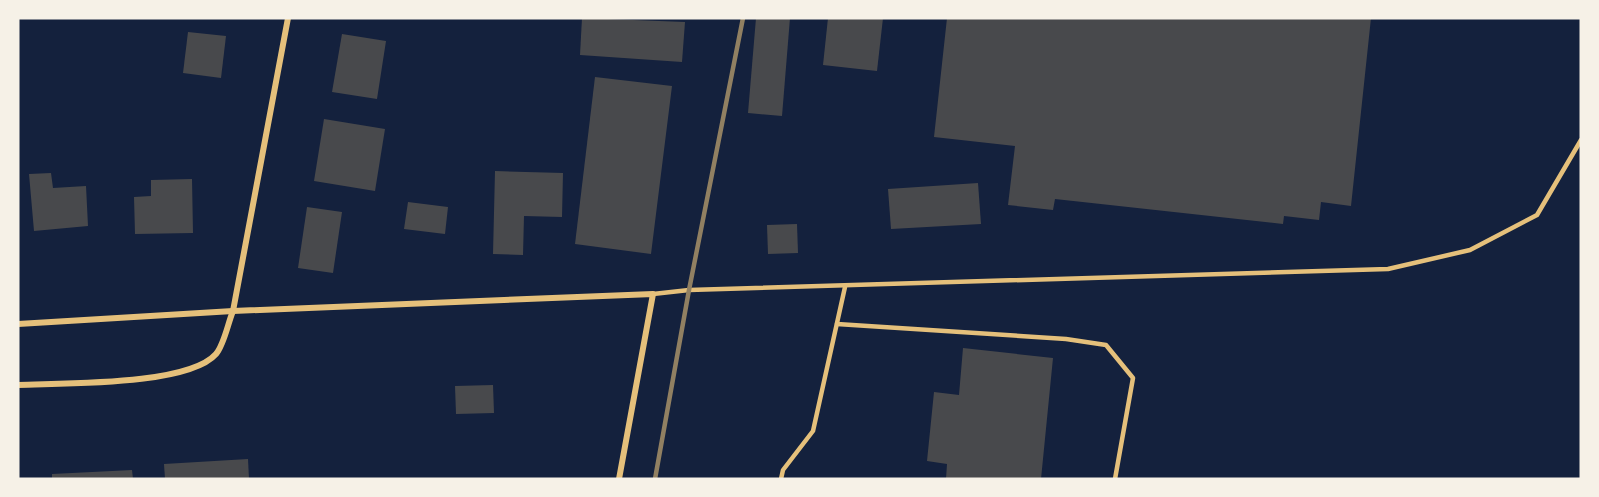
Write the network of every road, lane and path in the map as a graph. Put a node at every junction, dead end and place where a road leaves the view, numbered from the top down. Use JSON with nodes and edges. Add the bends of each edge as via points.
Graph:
{"nodes":[{"id":1,"x":288,"y":18,"type":"edge"},
{"id":2,"x":1581,"y":140,"type":"edge"},
{"id":3,"x":845,"y":286,"type":"junction"},
{"id":4,"x":653,"y":294,"type":"junction"},
{"id":5,"x":233,"y":311,"type":"junction"},
{"id":6,"x":18,"y":324,"type":"edge"},
{"id":7,"x":837,"y":324,"type":"junction"},
{"id":8,"x":18,"y":385,"type":"edge"},
{"id":9,"x":619,"y":479,"type":"edge"},
{"id":10,"x":781,"y":479,"type":"edge"},
{"id":11,"x":1116,"y":479,"type":"edge"}],
"edges":[{"from":1,"to":5,"type":"street"},
{"from":2,"to":3,"type":"lane","via":[[1537,215],[1470,250],[1388,269]]},
{"from":3,"to":4,"type":"lane"},
{"from":3,"to":7,"type":"lane"},
{"from":4,"to":5,"type":"street"},
{"from":4,"to":9,"type":"street"},
{"from":5,"to":6,"type":"street"},
{"from":5,"to":8,"type":"street","via":[[216,354],[196,368],[164,377]]},
{"from":7,"to":10,"type":"lane","via":[[813,431],[783,470]]},
{"from":7,"to":11,"type":"lane","via":[[1106,345],[1133,378]]}]}
